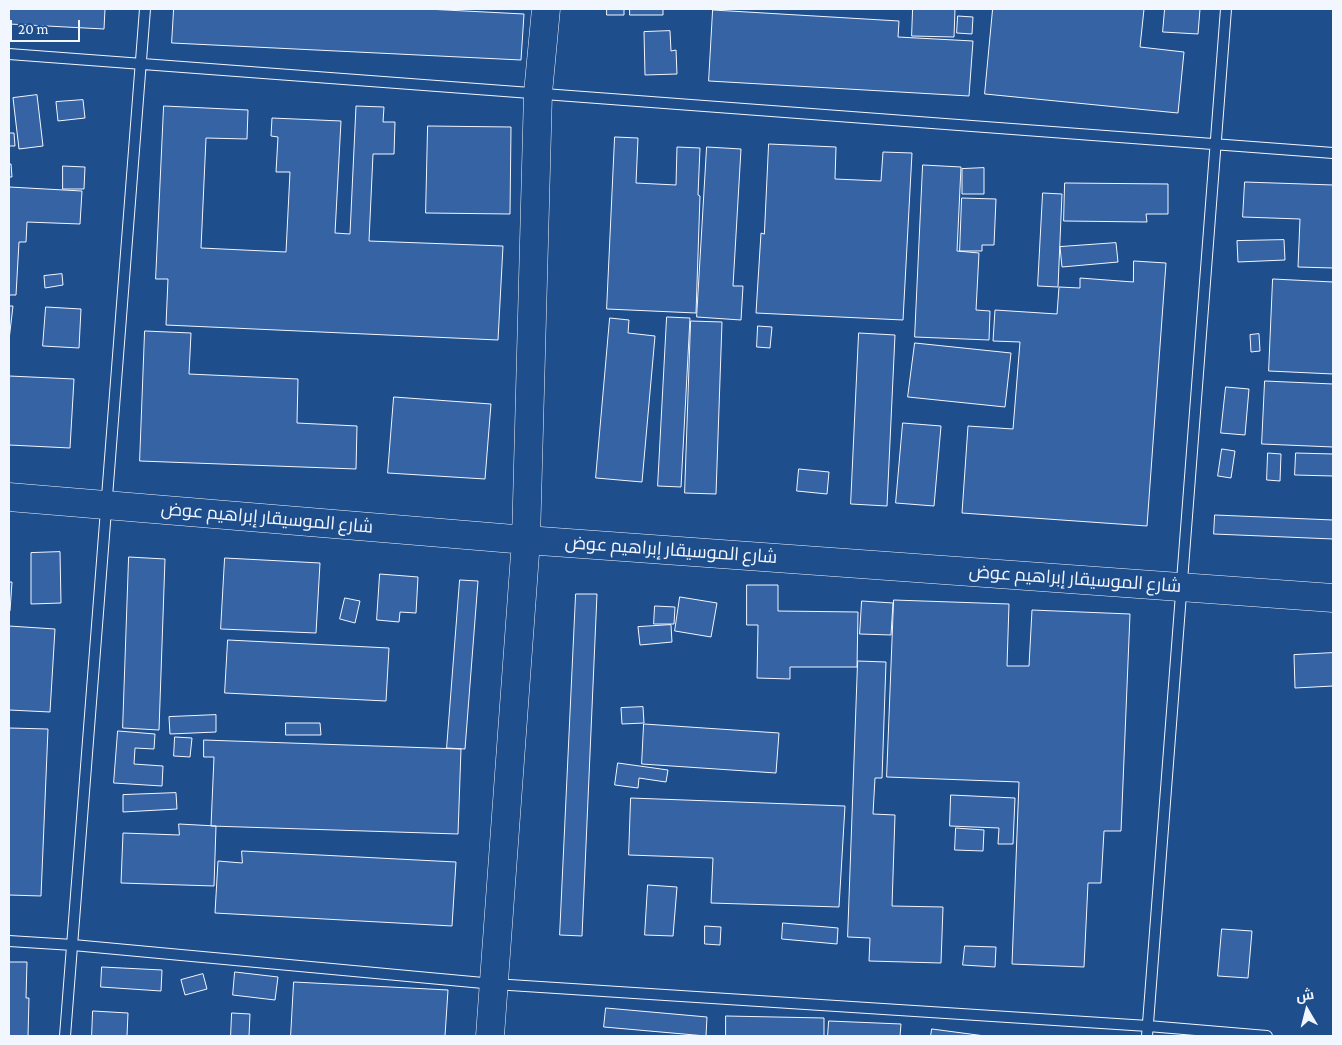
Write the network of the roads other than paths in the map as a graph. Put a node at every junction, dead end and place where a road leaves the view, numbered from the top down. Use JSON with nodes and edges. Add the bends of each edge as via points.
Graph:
{"nodes":[{"id":1,"x":145,"y":9,"type":"edge"},
{"id":2,"x":546,"y":9,"type":"edge"},
{"id":3,"x":1226,"y":9,"type":"edge"},
{"id":4,"x":9,"y":54,"type":"edge"},
{"id":5,"x":141,"y":64,"type":"junction"},
{"id":6,"x":538,"y":94,"type":"junction"},
{"id":7,"x":1215,"y":144,"type":"junction"},
{"id":8,"x":1333,"y":153,"type":"edge"},
{"id":9,"x":9,"y":497,"type":"edge"},
{"id":10,"x":107,"y":504,"type":"junction"},
{"id":11,"x":526,"y":540,"type":"junction"},
{"id":12,"x":1181,"y":587,"type":"junction"},
{"id":13,"x":1333,"y":598,"type":"edge"},
{"id":14,"x":9,"y":940,"type":"edge"},
{"id":15,"x":73,"y":945,"type":"junction"},
{"id":16,"x":494,"y":984,"type":"junction"},
{"id":17,"x":1147,"y":1031,"type":"edge"},
{"id":18,"x":66,"y":1036,"type":"edge"},
{"id":19,"x":490,"y":1036,"type":"edge"},
{"id":20,"x":1267,"y":1036,"type":"edge"}],
"edges":[{"from":1,"to":5,"type":"lane"},
{"from":2,"to":6,"type":"street"},
{"from":3,"to":7,"type":"lane"},
{"from":4,"to":5,"type":"lane"},
{"from":5,"to":6,"type":"lane"},
{"from":5,"to":10,"type":"lane"},
{"from":6,"to":7,"type":"lane"},
{"from":6,"to":11,"type":"street"},
{"from":7,"to":8,"type":"lane"},
{"from":7,"to":12,"type":"lane"},
{"from":9,"to":10,"type":"street","name":"شارع الموسيقار إبراهيم عوض"},
{"from":10,"to":11,"type":"street","name":"شارع الموسيقار إبراهيم عوض"},
{"from":10,"to":15,"type":"lane"},
{"from":11,"to":12,"type":"street","name":"شارع الموسيقار إبراهيم عوض"},
{"from":11,"to":16,"type":"street"},
{"from":12,"to":13,"type":"street","name":"شارع الموسيقار إبراهيم عوض"},
{"from":12,"to":17,"type":"lane"},
{"from":14,"to":15,"type":"lane"},
{"from":15,"to":16,"type":"lane"},
{"from":15,"to":18,"type":"lane"},
{"from":16,"to":17,"type":"lane"},
{"from":16,"to":19,"type":"street"},
{"from":17,"to":20,"type":"lane"}]}
